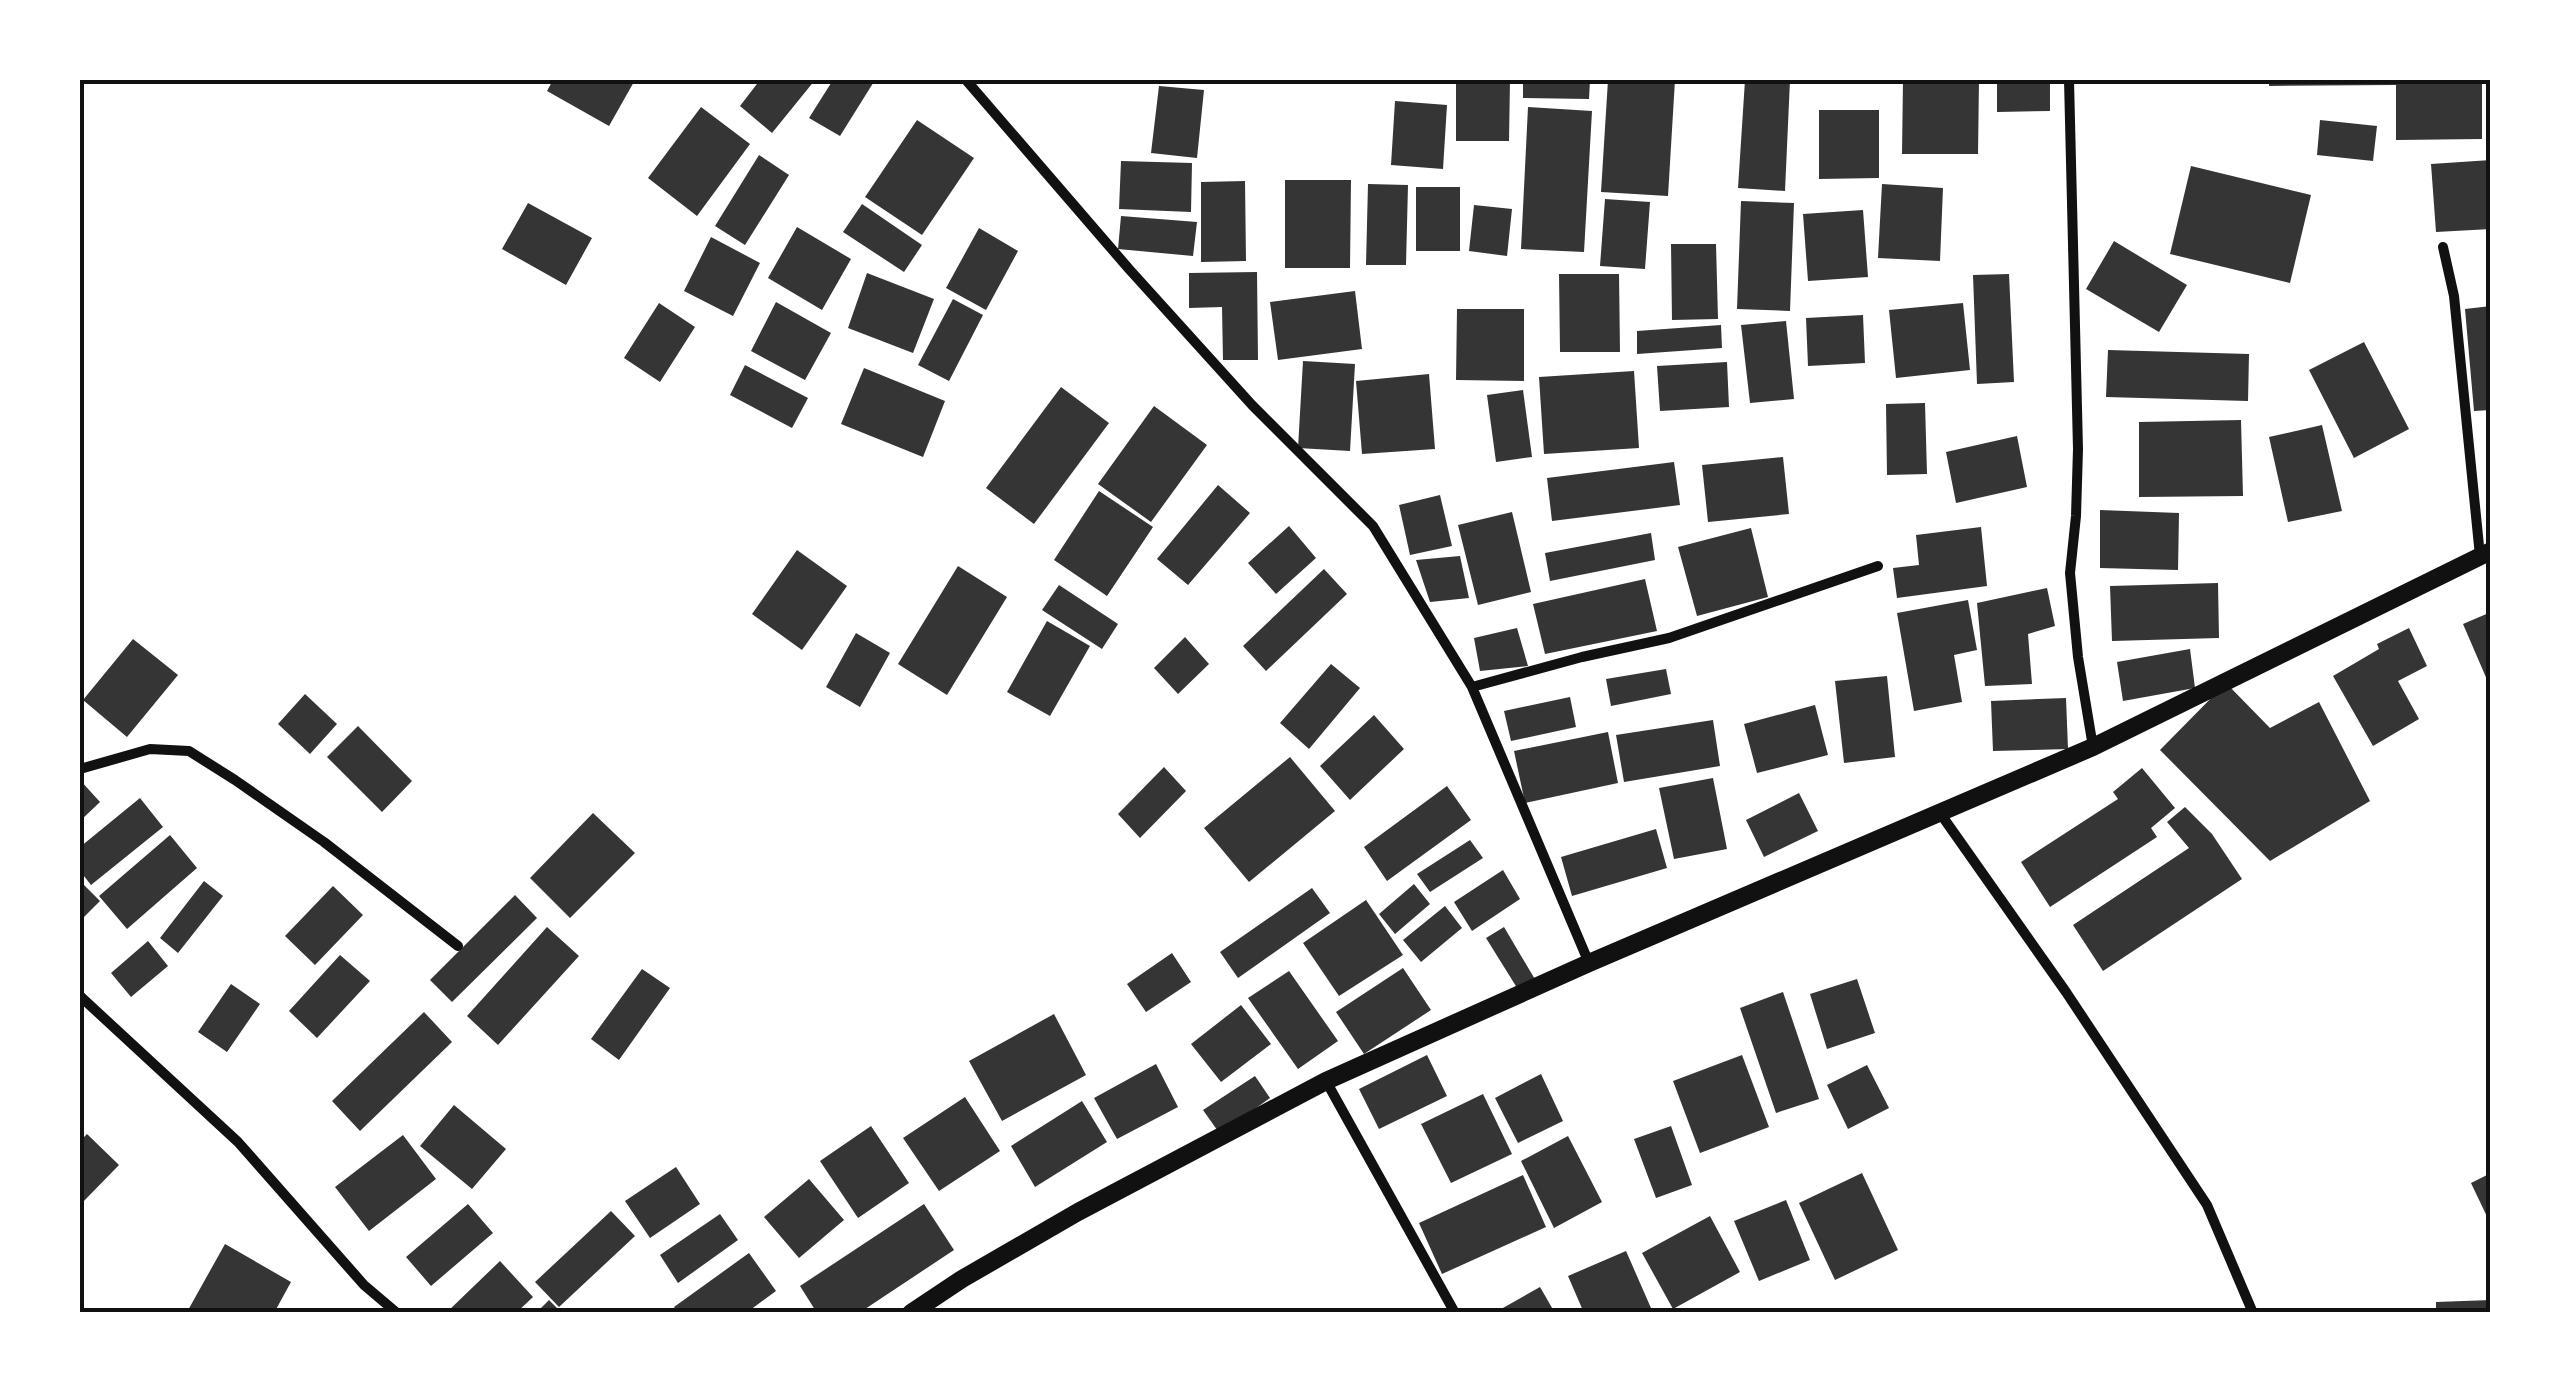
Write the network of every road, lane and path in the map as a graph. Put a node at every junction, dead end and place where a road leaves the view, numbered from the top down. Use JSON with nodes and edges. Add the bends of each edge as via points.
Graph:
{"nodes":[{"id":1,"x":966,"y":80,"type":"edge"},
{"id":2,"x":2069,"y":80,"type":"edge"},
{"id":3,"x":2443,"y":247,"type":"dead end"},
{"id":4,"x":2486,"y":554,"type":"edge"},
{"id":5,"x":1878,"y":566,"type":"dead end"},
{"id":6,"x":1472,"y":687,"type":"junction"},
{"id":7,"x":2093,"y":747,"type":"junction"},
{"id":8,"x":80,"y":769,"type":"edge"},
{"id":9,"x":1940,"y":813,"type":"junction"},
{"id":10,"x":458,"y":946,"type":"dead end"},
{"id":11,"x":1589,"y":963,"type":"junction"},
{"id":12,"x":80,"y":996,"type":"edge"},
{"id":13,"x":1326,"y":1081,"type":"junction"},
{"id":14,"x":397,"y":1313,"type":"edge"},
{"id":15,"x":911,"y":1313,"type":"edge"},
{"id":16,"x":1456,"y":1313,"type":"edge"},
{"id":17,"x":2253,"y":1313,"type":"edge"}],
"edges":[{"from":1,"to":6,"type":"street","via":[[1240,392],[1373,526]]},
{"from":2,"to":7,"type":"street","via":[[2078,448],[2070,573]]},
{"from":3,"to":4,"type":"street"},
{"from":4,"to":7,"type":"street"},
{"from":5,"to":6,"type":"street","via":[[1669,638]]},
{"from":6,"to":11,"type":"street"},
{"from":7,"to":9,"type":"street"},
{"from":8,"to":10,"type":"street","via":[[150,749],[189,752],[324,842]]},
{"from":9,"to":11,"type":"street"},
{"from":9,"to":17,"type":"street","via":[[2207,1205]]},
{"from":11,"to":13,"type":"street"},
{"from":12,"to":14,"type":"street","via":[[238,1142],[364,1285]]},
{"from":13,"to":15,"type":"street","via":[[1078,1212]]},
{"from":13,"to":16,"type":"street"}]}
